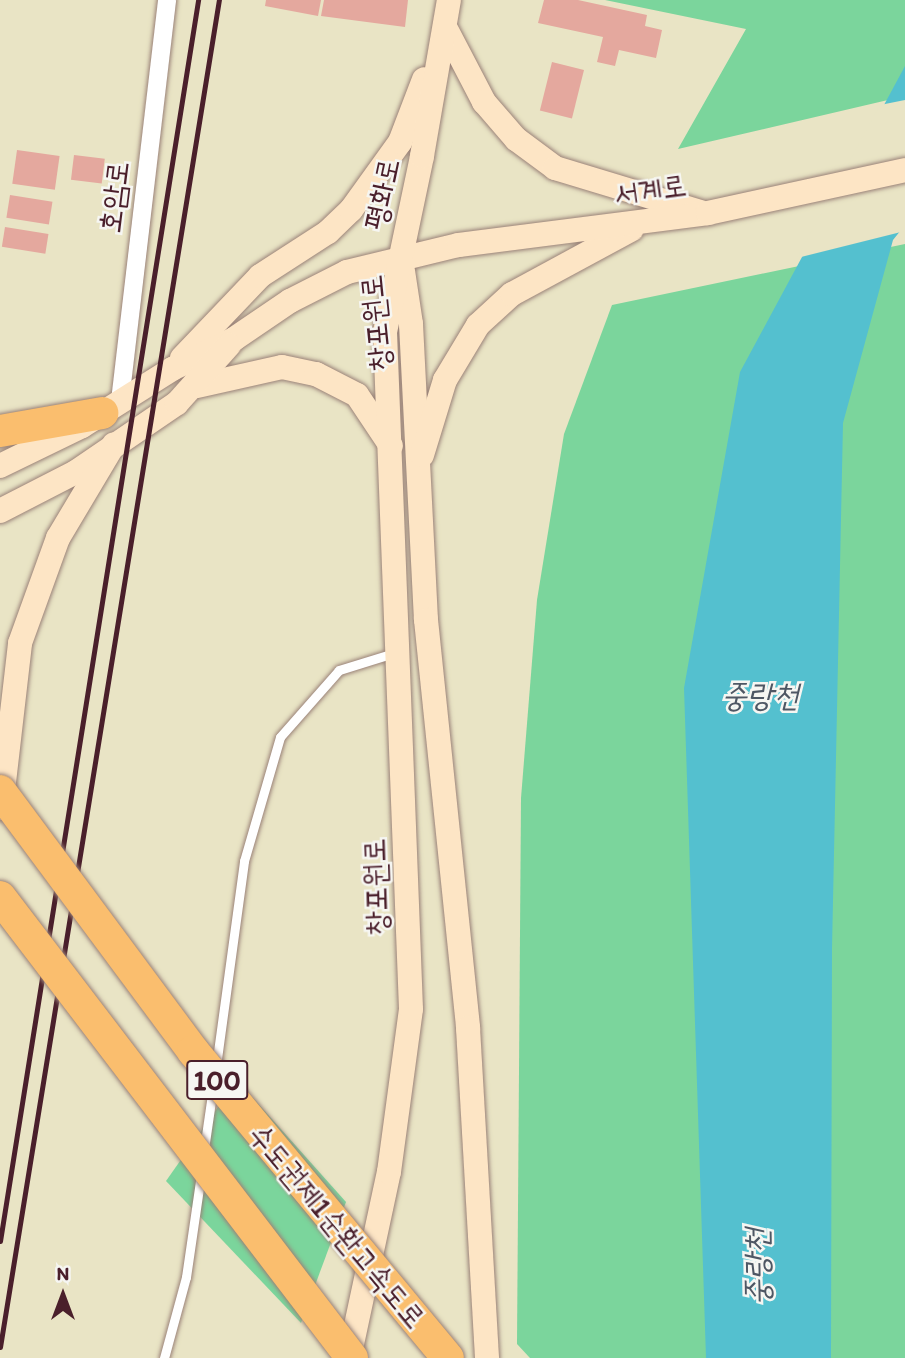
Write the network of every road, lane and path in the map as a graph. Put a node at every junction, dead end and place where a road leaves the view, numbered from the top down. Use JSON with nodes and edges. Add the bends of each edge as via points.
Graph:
{"nodes":[{"id":1,"x":167,"y":0,"type":"edge"},
{"id":2,"x":449,"y":0,"type":"edge"},
{"id":3,"x":445,"y":26,"type":"junction"},
{"id":4,"x":905,"y":170,"type":"edge"},
{"id":5,"x":708,"y":213,"type":"junction"},
{"id":6,"x":650,"y":223,"type":"junction"},
{"id":7,"x":401,"y":257,"type":"junction"},
{"id":8,"x":234,"y":339,"type":"junction"},
{"id":9,"x":172,"y":369,"type":"junction"},
{"id":10,"x":197,"y":386,"type":"junction"},
{"id":11,"x":111,"y":407,"type":"junction"},
{"id":12,"x":0,"y":431,"type":"edge"},
{"id":13,"x":65,"y":434,"type":"junction"},
{"id":14,"x":114,"y":444,"type":"junction"},
{"id":15,"x":392,"y":448,"type":"junction"},
{"id":16,"x":0,"y":466,"type":"edge"},
{"id":17,"x":76,"y":472,"type":"junction"},
{"id":18,"x":415,"y":475,"type":"junction"},
{"id":19,"x":0,"y":511,"type":"edge"},
{"id":20,"x":399,"y":652,"type":"junction"},
{"id":21,"x":2,"y":769,"type":"edge"},
{"id":22,"x":0,"y":817,"type":"edge"},
{"id":23,"x":0,"y":897,"type":"edge"},
{"id":24,"x":164,"y":1358,"type":"edge"},
{"id":25,"x":351,"y":1358,"type":"edge"},
{"id":26,"x":448,"y":1358,"type":"edge"},
{"id":27,"x":487,"y":1358,"type":"edge"}],
"edges":[{"from":1,"to":11,"type":"street","name":"호암로"},
{"from":2,"to":3,"type":"main road","name":"평화로"},
{"from":3,"to":5,"type":"main road","via":[[484,102],[516,139],[555,168]]},
{"from":3,"to":7,"type":"main road","name":"평화로"},
{"from":3,"to":9,"type":"main road","via":[[400,142],[351,209],[328,232],[260,276]]},
{"from":4,"to":5,"type":"main road","name":"서계로"},
{"from":5,"to":6,"type":"main road","name":"서계로"},
{"from":6,"to":7,"type":"main road","name":"서계로"},
{"from":6,"to":18,"type":"main road","via":[[512,294],[478,325],[445,380]]},
{"from":7,"to":8,"type":"main road","name":"평화로","via":[[347,272],[290,301]]},
{"from":7,"to":15,"type":"main road","name":"창포원로","via":[[385,332]]},
{"from":7,"to":18,"type":"main road","name":"창포원로","via":[[411,324]]},
{"from":8,"to":9,"type":"main road","name":"평화로"},
{"from":8,"to":10,"type":"main road","name":"평화로"},
{"from":9,"to":11,"type":"main road","name":"평화로"},
{"from":10,"to":14,"type":"main road","name":"평화로"},
{"from":10,"to":15,"type":"main road","via":[[282,367],[316,373],[358,395]]},
{"from":11,"to":12,"type":"highway"},
{"from":11,"to":13,"type":"main road","name":"평화로"},
{"from":13,"to":16,"type":"main road","name":"평화로"},
{"from":13,"to":17,"type":"main road","via":[[44,450],[37,463],[41,472],[57,477]]},
{"from":14,"to":17,"type":"main road","name":"평화로"},
{"from":14,"to":21,"type":"main road","name":"평화로","via":[[58,538],[20,643]]},
{"from":15,"to":20,"type":"main road","name":"창포원로"},
{"from":17,"to":19,"type":"main road","name":"평화로"},
{"from":18,"to":27,"type":"main road","name":"창포원로","via":[[468,1028]]},
{"from":20,"to":24,"type":"lane","via":[[339,670],[280,737],[244,860],[186,1277]]},
{"from":20,"to":25,"type":"main road","name":"창포원로","via":[[411,1009],[389,1172]]},
{"from":21,"to":22,"type":"main road","name":"평화로"},
{"from":21,"to":26,"type":"highway","name":"수도권제1순환고속도로","number":"100","bridge":true,"via":[[193,1051]]},
{"from":23,"to":25,"type":"highway","name":"수도권제1순환고속도로","number":"100","bridge":true}]}
